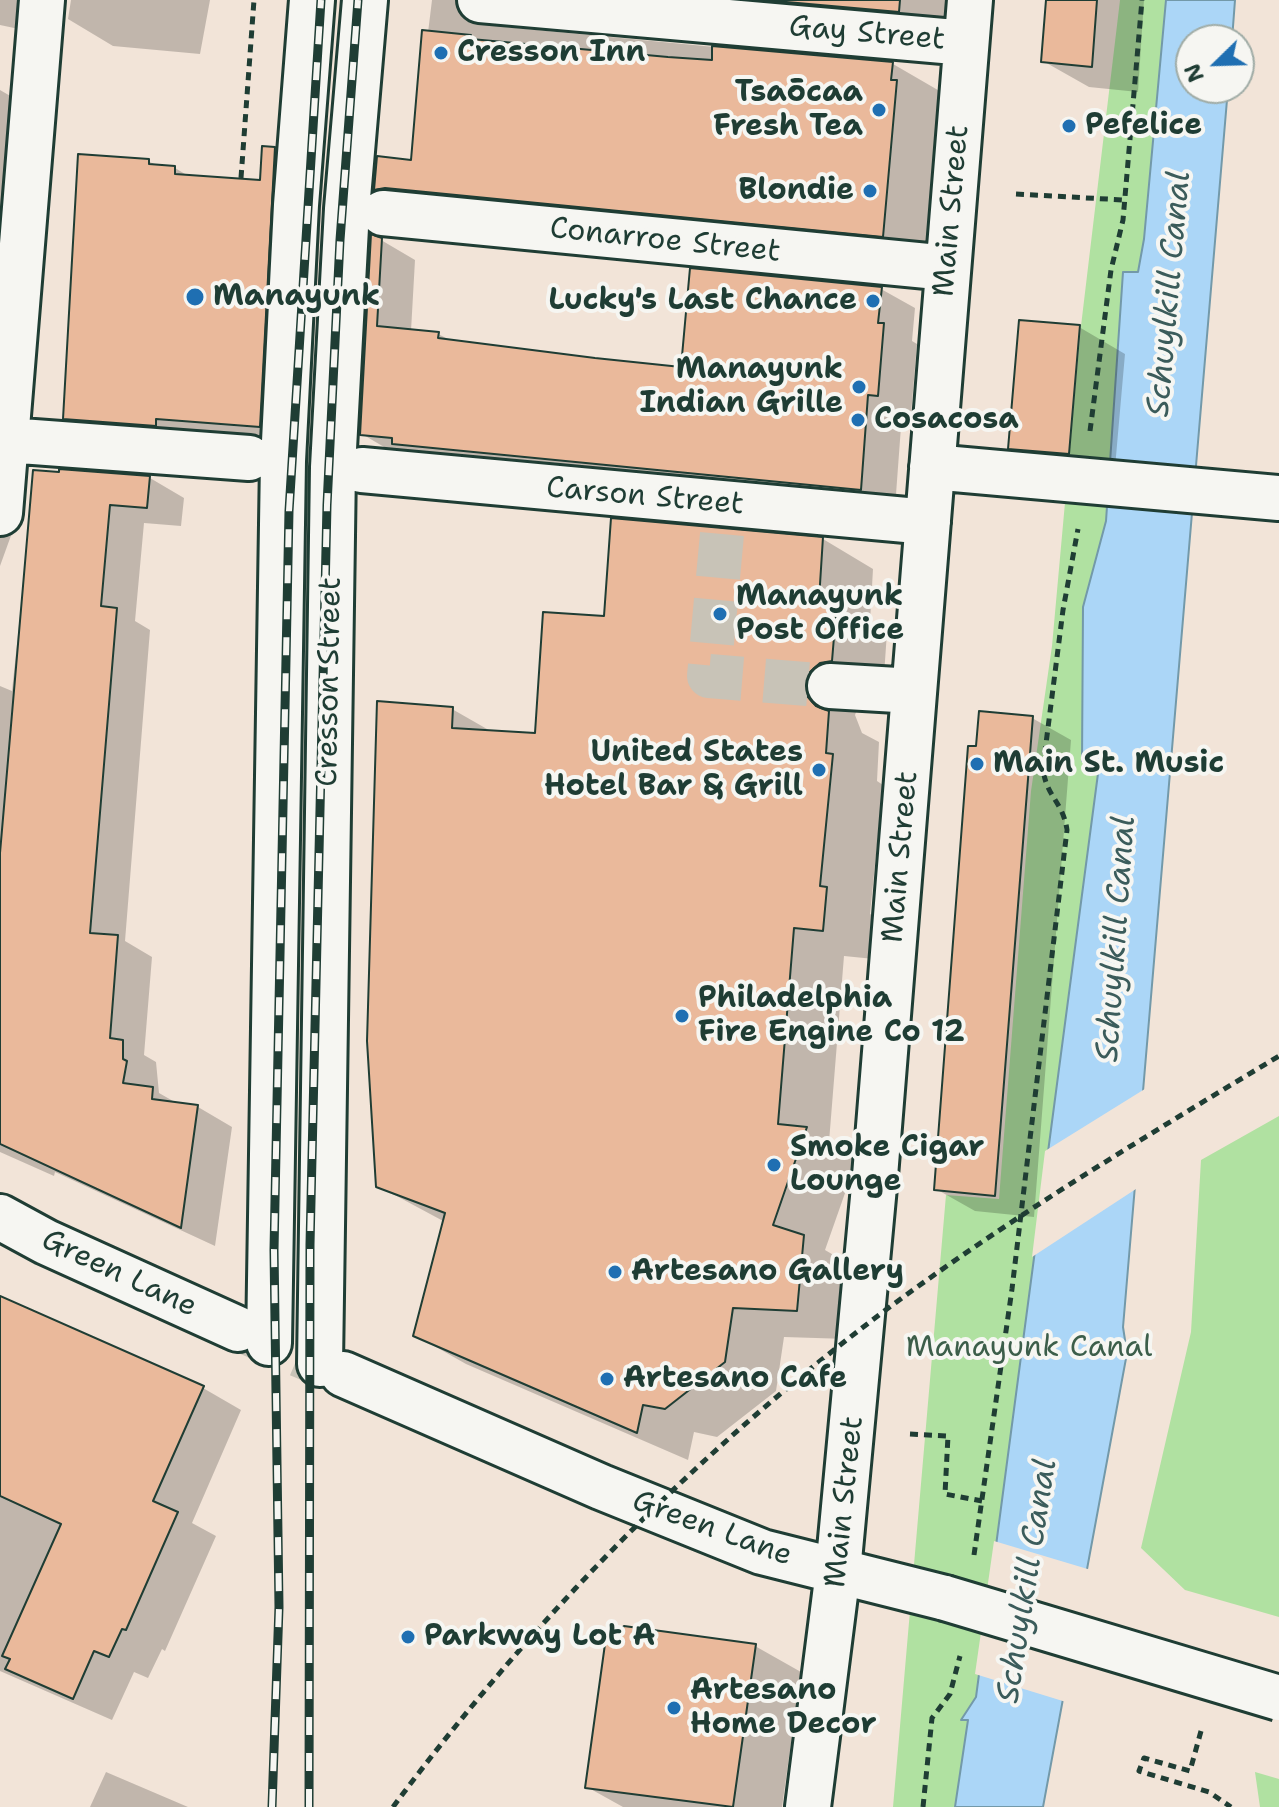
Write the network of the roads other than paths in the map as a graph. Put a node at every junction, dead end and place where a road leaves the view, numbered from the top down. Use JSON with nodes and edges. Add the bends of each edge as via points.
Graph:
{"nodes":[{"id":1,"x":42,"y":0,"type":"edge"},
{"id":2,"x":312,"y":0,"type":"edge"},
{"id":3,"x":365,"y":0,"type":"edge"},
{"id":4,"x":480,"y":0,"type":"edge"},
{"id":5,"x":970,"y":0,"type":"edge"},
{"id":6,"x":682,"y":9,"type":"edge"},
{"id":7,"x":966,"y":43,"type":"junction"},
{"id":8,"x":18,"y":55,"type":"edge"},
{"id":9,"x":383,"y":213,"type":"dead end"},
{"id":10,"x":948,"y":268,"type":"junction"},
{"id":11,"x":7,"y":358,"type":"edge"},
{"id":12,"x":7,"y":440,"type":"junction"},
{"id":13,"x":249,"y":458,"type":"dead end"},
{"id":14,"x":932,"y":467,"type":"junction"},
{"id":15,"x":362,"y":470,"type":"dead end"},
{"id":16,"x":1279,"y":498,"type":"edge"},
{"id":17,"x":0,"y":513,"type":"edge"},
{"id":18,"x":928,"y":522,"type":"junction"},
{"id":19,"x":830,"y":686,"type":"tunnel mouth"},
{"id":20,"x":914,"y":691,"type":"junction"},
{"id":21,"x":0,"y":1217,"type":"edge"},
{"id":22,"x":254,"y":1336,"type":"joint"},
{"id":23,"x":332,"y":1369,"type":"joint"},
{"id":24,"x":838,"y":1571,"type":"junction"},
{"id":25,"x":1279,"y":1698,"type":"edge"},
{"id":26,"x":808,"y":1807,"type":"edge"}],
"edges":[{"from":1,"to":8,"type":"street"},
{"from":2,"to":22,"type":"street","name":"Cresson Street","via":[[283,461]]},
{"from":3,"to":23,"type":"street","name":"Cresson Street","via":[[333,467]]},
{"from":4,"to":6,"type":"street","name":"Gay Street"},
{"from":5,"to":7,"type":"street","name":"Main Street"},
{"from":6,"to":7,"type":"street","name":"Gay Street"},
{"from":7,"to":10,"type":"street","name":"Main Street"},
{"from":8,"to":11,"type":"street"},
{"from":9,"to":10,"type":"street","name":"Conarroe Street"},
{"from":10,"to":14,"type":"street","name":"Main Street"},
{"from":11,"to":12,"type":"street"},
{"from":12,"to":13,"type":"street"},
{"from":12,"to":17,"type":"street"},
{"from":14,"to":16,"type":"street"},
{"from":14,"to":18,"type":"street","name":"Main Street"},
{"from":15,"to":18,"type":"street","name":"Carson Street","via":[[723,519]]},
{"from":18,"to":20,"type":"street","name":"Main Street"},
{"from":19,"to":20,"type":"street"},
{"from":20,"to":24,"type":"street","name":"Main Street"},
{"from":21,"to":22,"type":"street","name":"Green Lane"},
{"from":23,"to":24,"type":"street","name":"Green Lane","via":[[707,1531],[762,1552]]},
{"from":24,"to":25,"type":"street","name":"Green Lane","bridge":true},
{"from":24,"to":26,"type":"street","name":"Main Street"}]}
